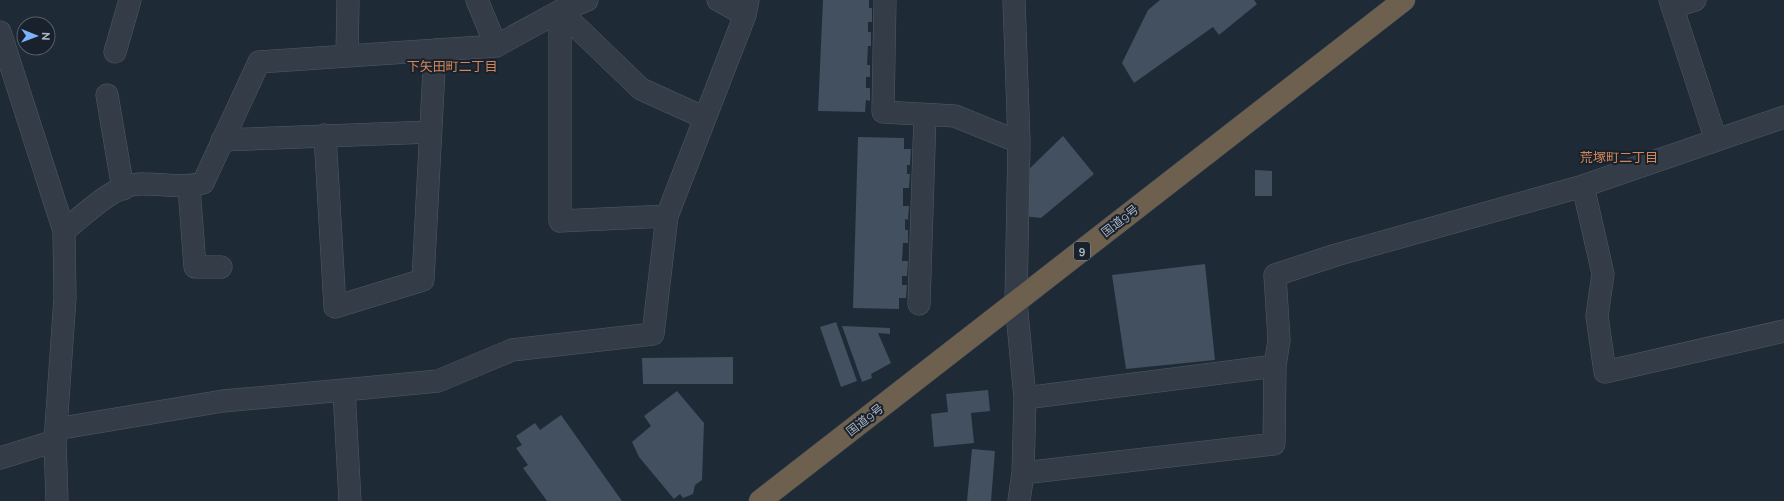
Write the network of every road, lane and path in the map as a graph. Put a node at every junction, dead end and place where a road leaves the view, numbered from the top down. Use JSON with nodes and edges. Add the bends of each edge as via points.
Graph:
{"nodes":[{"id":1,"x":130,"y":0,"type":"edge"},
{"id":2,"x":348,"y":0,"type":"edge"},
{"id":3,"x":477,"y":0,"type":"edge"},
{"id":4,"x":587,"y":0,"type":"edge"},
{"id":5,"x":718,"y":0,"type":"edge"},
{"id":6,"x":885,"y":0,"type":"edge"},
{"id":7,"x":1014,"y":0,"type":"edge"},
{"id":8,"x":1404,"y":0,"type":"edge"},
{"id":9,"x":1695,"y":0,"type":"edge"},
{"id":10,"x":1672,"y":4,"type":"edge"},
{"id":11,"x":747,"y":8,"type":"edge"},
{"id":12,"x":560,"y":12,"type":"junction"},
{"id":13,"x":0,"y":32,"type":"edge"},
{"id":14,"x":496,"y":46,"type":"junction"},
{"id":15,"x":435,"y":50,"type":"junction"},
{"id":16,"x":115,"y":52,"type":"dead end"},
{"id":17,"x":347,"y":55,"type":"junction"},
{"id":18,"x":107,"y":95,"type":"dead end"},
{"id":19,"x":925,"y":114,"type":"junction"},
{"id":20,"x":1784,"y":117,"type":"edge"},
{"id":21,"x":705,"y":118,"type":"junction"},
{"id":22,"x":430,"y":132,"type":"junction"},
{"id":23,"x":325,"y":136,"type":"junction"},
{"id":24,"x":222,"y":140,"type":"junction"},
{"id":25,"x":1716,"y":140,"type":"junction"},
{"id":26,"x":1019,"y":142,"type":"junction"},
{"id":27,"x":1583,"y":186,"type":"junction"},
{"id":28,"x":189,"y":187,"type":"junction"},
{"id":29,"x":123,"y":189,"type":"junction"},
{"id":30,"x":667,"y":216,"type":"junction"},
{"id":31,"x":64,"y":231,"type":"junction"},
{"id":32,"x":221,"y":267,"type":"dead end"},
{"id":33,"x":1016,"y":302,"type":"junction"},
{"id":34,"x":920,"y":304,"type":"dead end"},
{"id":35,"x":1784,"y":331,"type":"edge"},
{"id":36,"x":1276,"y":366,"type":"junction"},
{"id":37,"x":344,"y":390,"type":"junction"},
{"id":38,"x":1025,"y":398,"type":"junction"},
{"id":39,"x":56,"y":435,"type":"junction"},
{"id":40,"x":0,"y":458,"type":"edge"},
{"id":41,"x":1023,"y":473,"type":"junction"},
{"id":42,"x":57,"y":501,"type":"edge"},
{"id":43,"x":350,"y":501,"type":"edge"},
{"id":44,"x":760,"y":501,"type":"edge"},
{"id":45,"x":1019,"y":501,"type":"edge"}],
"edges":[{"from":1,"to":16,"type":"street"},
{"from":2,"to":17,"type":"street"},
{"from":3,"to":14,"type":"street"},
{"from":4,"to":12,"type":"street"},
{"from":5,"to":11,"type":"street"},
{"from":6,"to":19,"type":"street","via":[[883,112]]},
{"from":7,"to":26,"type":"street"},
{"from":8,"to":33,"type":"highway","name":"国道9号","number":"9"},
{"from":9,"to":10,"type":"street"},
{"from":10,"to":25,"type":"street"},
{"from":11,"to":21,"type":"street"},
{"from":12,"to":14,"type":"street"},
{"from":12,"to":21,"type":"street","via":[[641,89]]},
{"from":12,"to":30,"type":"street","via":[[560,221]]},
{"from":13,"to":31,"type":"street"},
{"from":14,"to":15,"type":"street"},
{"from":15,"to":17,"type":"street"},
{"from":15,"to":22,"type":"street"},
{"from":17,"to":24,"type":"street","via":[[259,62]]},
{"from":18,"to":29,"type":"street"},
{"from":19,"to":26,"type":"street","via":[[956,116]]},
{"from":19,"to":34,"type":"street"},
{"from":20,"to":25,"type":"street"},
{"from":21,"to":30,"type":"street"},
{"from":22,"to":23,"type":"street"},
{"from":22,"to":23,"type":"street","via":[[423,280],[335,307]]},
{"from":23,"to":24,"type":"street"},
{"from":24,"to":28,"type":"street","via":[[203,183]]},
{"from":25,"to":27,"type":"street"},
{"from":26,"to":33,"type":"street"},
{"from":27,"to":35,"type":"street","via":[[1603,274],[1596,316],[1605,372]]},
{"from":27,"to":36,"type":"street","via":[[1336,255],[1275,275],[1279,340]]},
{"from":28,"to":29,"type":"street","via":[[137,184]]},
{"from":28,"to":32,"type":"street","via":[[196,267]]},
{"from":29,"to":31,"type":"street","via":[[110,194]]},
{"from":30,"to":37,"type":"street","via":[[653,334],[512,350],[438,381]]},
{"from":31,"to":39,"type":"street","via":[[65,298]]},
{"from":33,"to":38,"type":"street"},
{"from":33,"to":44,"type":"highway","name":"国道9号","number":"9"},
{"from":36,"to":38,"type":"street"},
{"from":36,"to":41,"type":"street","via":[[1274,444]]},
{"from":37,"to":39,"type":"street","via":[[223,401]]},
{"from":37,"to":43,"type":"street"},
{"from":38,"to":41,"type":"street"},
{"from":39,"to":40,"type":"street"},
{"from":39,"to":42,"type":"street"},
{"from":41,"to":45,"type":"street"}]}
